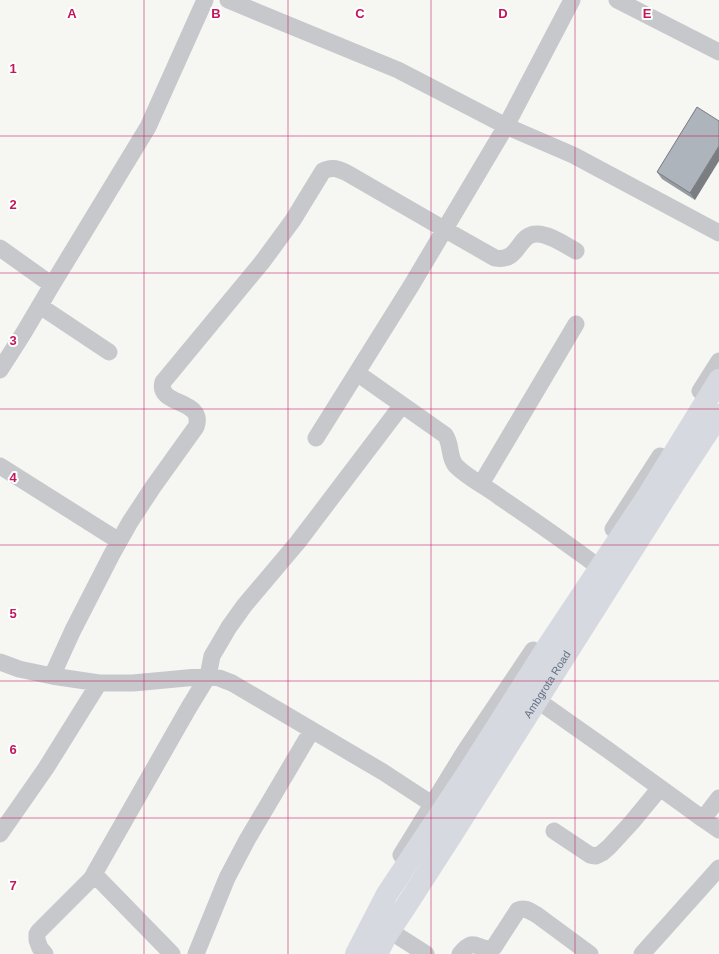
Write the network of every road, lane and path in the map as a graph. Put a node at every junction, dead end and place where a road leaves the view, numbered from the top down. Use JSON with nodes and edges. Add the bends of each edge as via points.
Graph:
{"nodes":[{"id":1,"x":205,"y":0,"type":"edge"},
{"id":2,"x":228,"y":0,"type":"edge"},
{"id":3,"x":572,"y":0,"type":"edge"},
{"id":4,"x":617,"y":0,"type":"edge"},
{"id":5,"x":719,"y":52,"type":"edge"},
{"id":6,"x":506,"y":126,"type":"junction"},
{"id":7,"x":444,"y":229,"type":"junction"},
{"id":8,"x":719,"y":233,"type":"edge"},
{"id":9,"x":0,"y":248,"type":"edge"},
{"id":10,"x":576,"y":251,"type":"dead end"},
{"id":11,"x":52,"y":285,"type":"junction"},
{"id":12,"x":40,"y":306,"type":"junction"},
{"id":13,"x":576,"y":324,"type":"dead end"},
{"id":14,"x":109,"y":352,"type":"dead end"},
{"id":15,"x":719,"y":361,"type":"edge"},
{"id":16,"x":0,"y":370,"type":"edge"},
{"id":17,"x":357,"y":373,"type":"junction"},
{"id":18,"x":719,"y":380,"type":"edge"},
{"id":19,"x":402,"y":405,"type":"junction"},
{"id":20,"x":717,"y":422,"type":"edge"},
{"id":21,"x":316,"y":438,"type":"dead end"},
{"id":22,"x":0,"y":466,"type":"edge"},
{"id":23,"x":481,"y":484,"type":"junction"},
{"id":24,"x":119,"y":541,"type":"junction"},
{"id":25,"x":592,"y":562,"type":"junction"},
{"id":26,"x":0,"y":662,"type":"edge"},
{"id":27,"x":52,"y":676,"type":"junction"},
{"id":28,"x":208,"y":676,"type":"junction"},
{"id":29,"x":100,"y":683,"type":"junction"},
{"id":30,"x":537,"y":700,"type":"junction"},
{"id":31,"x":312,"y":730,"type":"junction"},
{"id":32,"x":660,"y":788,"type":"junction"},
{"id":33,"x":719,"y":798,"type":"edge"},
{"id":34,"x":432,"y":804,"type":"junction"},
{"id":35,"x":703,"y":819,"type":"junction"},
{"id":36,"x":719,"y":830,"type":"edge"},
{"id":37,"x":554,"y":831,"type":"dead end"},
{"id":38,"x":0,"y":834,"type":"edge"},
{"id":39,"x":719,"y":868,"type":"edge"},
{"id":40,"x":94,"y":874,"type":"junction"},
{"id":41,"x":390,"y":930,"type":"junction"},
{"id":42,"x":45,"y":954,"type":"edge"},
{"id":43,"x":172,"y":954,"type":"edge"},
{"id":44,"x":196,"y":954,"type":"edge"},
{"id":45,"x":345,"y":954,"type":"edge"},
{"id":46,"x":356,"y":954,"type":"edge"},
{"id":47,"x":377,"y":954,"type":"edge"},
{"id":48,"x":426,"y":954,"type":"edge"},
{"id":49,"x":460,"y":954,"type":"edge"},
{"id":50,"x":590,"y":954,"type":"edge"},
{"id":51,"x":642,"y":954,"type":"edge"}],
"edges":[{"from":1,"to":11,"type":"street","via":[[148,127]]},
{"from":2,"to":6,"type":"street","via":[[398,70]]},
{"from":3,"to":6,"type":"street"},
{"from":4,"to":5,"type":"street"},
{"from":6,"to":7,"type":"street"},
{"from":6,"to":8,"type":"street","via":[[573,155]]},
{"from":7,"to":10,"type":"street","via":[[499,259],[515,252],[528,236],[536,234],[552,238]]},
{"from":7,"to":17,"type":"street"},
{"from":7,"to":24,"type":"street","via":[[348,172],[338,168],[327,168],[323,171],[293,220],[263,260],[163,382],[165,394],[196,413],[198,423]]},
{"from":9,"to":11,"type":"street"},
{"from":11,"to":12,"type":"street"},
{"from":12,"to":14,"type":"street"},
{"from":12,"to":16,"type":"street"},
{"from":13,"to":23,"type":"street"},
{"from":15,"to":25,"type":"street"},
{"from":17,"to":19,"type":"street"},
{"from":17,"to":21,"type":"street"},
{"from":18,"to":46,"type":"main road","via":[[649,494],[387,894]]},
{"from":19,"to":23,"type":"street","via":[[445,435],[450,444],[453,461],[465,474]]},
{"from":19,"to":28,"type":"street","via":[[298,542],[244,606],[212,656]]},
{"from":20,"to":30,"type":"main road","name":"Ambgrota Road","via":[[672,486]]},
{"from":22,"to":24,"type":"street"},
{"from":23,"to":25,"type":"street"},
{"from":24,"to":27,"type":"street"},
{"from":25,"to":34,"type":"street"},
{"from":26,"to":27,"type":"street"},
{"from":27,"to":29,"type":"street"},
{"from":28,"to":29,"type":"street","via":[[133,683]]},
{"from":28,"to":31,"type":"street","via":[[232,683]]},
{"from":28,"to":40,"type":"street"},
{"from":29,"to":38,"type":"street"},
{"from":30,"to":32,"type":"street"},
{"from":30,"to":41,"type":"main road","name":"Ambgrota Road"},
{"from":31,"to":34,"type":"street"},
{"from":31,"to":44,"type":"street","via":[[243,846]]},
{"from":32,"to":35,"type":"street"},
{"from":32,"to":37,"type":"street","via":[[609,847],[596,856],[590,855]]},
{"from":33,"to":35,"type":"street"},
{"from":34,"to":45,"type":"street","via":[[368,908]]},
{"from":35,"to":36,"type":"street"},
{"from":39,"to":51,"type":"street"},
{"from":40,"to":42,"type":"street","via":[[37,934],[40,948]]},
{"from":40,"to":43,"type":"street"},
{"from":41,"to":47,"type":"main road","name":"Ambgrota Road"},
{"from":41,"to":48,"type":"street"},
{"from":49,"to":50,"type":"street","via":[[470,945],[487,949],[494,947],[518,910],[522,908],[536,915]]}]}
